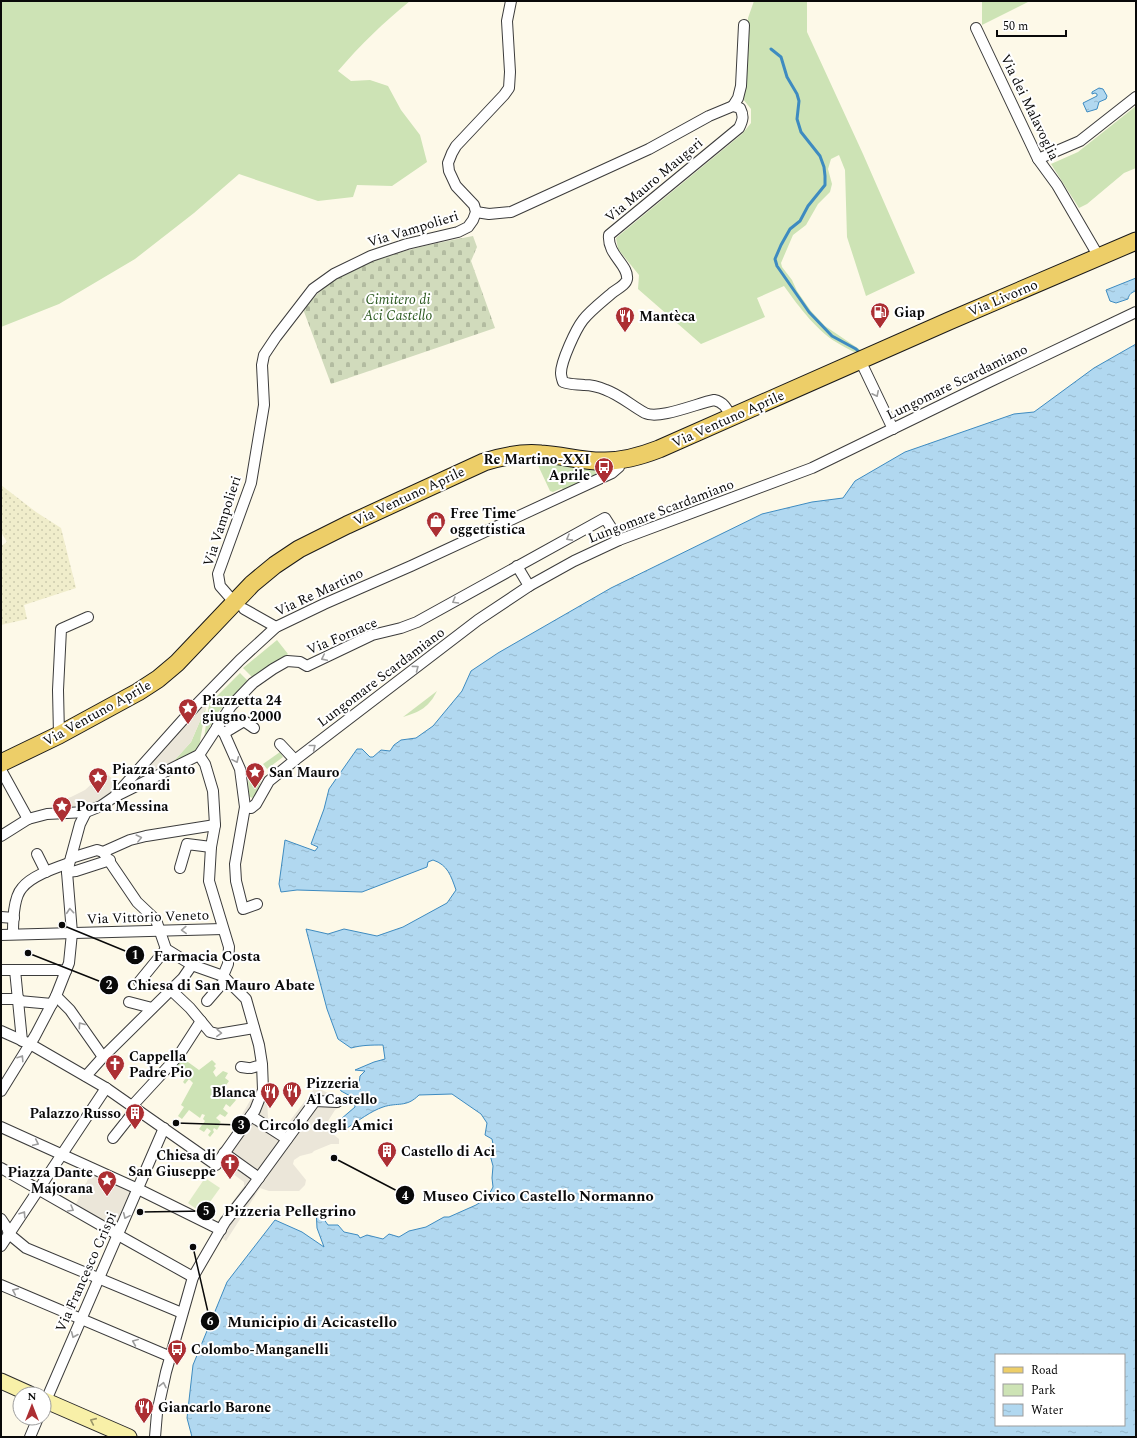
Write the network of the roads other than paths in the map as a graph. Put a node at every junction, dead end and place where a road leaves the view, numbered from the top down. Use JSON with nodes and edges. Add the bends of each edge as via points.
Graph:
{"nodes":[{"id":1,"x":511,"y":1,"type":"edge"},
{"id":2,"x":744,"y":25,"type":"dead end"},
{"id":3,"x":976,"y":28,"type":"dead end"},
{"id":4,"x":1136,"y":97,"type":"edge"},
{"id":5,"x":733,"y":106,"type":"junction"},
{"id":6,"x":1038,"y":159,"type":"junction"},
{"id":7,"x":476,"y":212,"type":"junction"},
{"id":8,"x":1136,"y":241,"type":"edge"},
{"id":9,"x":1100,"y":257,"type":"junction"},
{"id":10,"x":1136,"y":312,"type":"edge"},
{"id":11,"x":865,"y":358,"type":"junction"},
{"id":12,"x":731,"y":417,"type":"junction"},
{"id":13,"x":893,"y":429,"type":"junction"},
{"id":14,"x":620,"y":460,"type":"junction"},
{"id":15,"x":619,"y":540,"type":"junction"},
{"id":16,"x":517,"y":566,"type":"junction"},
{"id":17,"x":529,"y":586,"type":"junction"},
{"id":18,"x":239,"y":605,"type":"junction"},
{"id":19,"x":88,"y":617,"type":"dead end"},
{"id":20,"x":276,"y":627,"type":"junction"},
{"id":21,"x":254,"y":728,"type":"dead end"},
{"id":22,"x":221,"y":730,"type":"junction"},
{"id":23,"x":59,"y":735,"type":"junction"},
{"id":24,"x":280,"y":744,"type":"dead end"},
{"id":25,"x":199,"y":755,"type":"junction"},
{"id":26,"x":295,"y":760,"type":"junction"},
{"id":27,"x":1,"y":763,"type":"edge"},
{"id":28,"x":1,"y":770,"type":"edge"},
{"id":29,"x":114,"y":797,"type":"junction"},
{"id":30,"x":244,"y":807,"type":"junction"},
{"id":31,"x":86,"y":812,"type":"junction"},
{"id":32,"x":28,"y":820,"type":"junction"},
{"id":33,"x":215,"y":825,"type":"junction"},
{"id":34,"x":1,"y":836,"type":"edge"},
{"id":35,"x":211,"y":847,"type":"junction"},
{"id":36,"x":103,"y":852,"type":"junction"},
{"id":37,"x":37,"y":854,"type":"dead end"},
{"id":38,"x":110,"y":860,"type":"junction"},
{"id":39,"x":69,"y":864,"type":"junction"},
{"id":40,"x":180,"y":868,"type":"dead end"},
{"id":41,"x":46,"y":872,"type":"junction"},
{"id":42,"x":257,"y":904,"type":"dead end"},
{"id":43,"x":1,"y":917,"type":"edge"},
{"id":44,"x":14,"y":918,"type":"junction"},
{"id":45,"x":223,"y":928,"type":"junction"},
{"id":46,"x":161,"y":930,"type":"junction"},
{"id":47,"x":72,"y":933,"type":"junction"},
{"id":48,"x":13,"y":934,"type":"junction"},
{"id":49,"x":1,"y":935,"type":"edge"},
{"id":50,"x":166,"y":949,"type":"junction"},
{"id":51,"x":192,"y":965,"type":"junction"},
{"id":52,"x":1,"y":970,"type":"edge"},
{"id":53,"x":15,"y":970,"type":"junction"},
{"id":54,"x":66,"y":971,"type":"junction"},
{"id":55,"x":224,"y":977,"type":"junction"},
{"id":56,"x":139,"y":982,"type":"dead end"},
{"id":57,"x":171,"y":990,"type":"junction"},
{"id":58,"x":1,"y":999,"type":"edge"},
{"id":59,"x":19,"y":1000,"type":"junction"},
{"id":60,"x":54,"y":1000,"type":"junction"},
{"id":61,"x":207,"y":1001,"type":"dead end"},
{"id":62,"x":129,"y":1002,"type":"dead end"},
{"id":63,"x":152,"y":1008,"type":"junction"},
{"id":64,"x":201,"y":1022,"type":"junction"},
{"id":65,"x":254,"y":1028,"type":"junction"},
{"id":66,"x":1,"y":1032,"type":"edge"},
{"id":67,"x":26,"y":1043,"type":"junction"},
{"id":68,"x":103,"y":1057,"type":"junction"},
{"id":69,"x":86,"y":1076,"type":"junction"},
{"id":70,"x":106,"y":1088,"type":"junction"},
{"id":71,"x":1,"y":1091,"type":"edge"},
{"id":72,"x":337,"y":1102,"type":"dead end"},
{"id":73,"x":134,"y":1107,"type":"junction"},
{"id":74,"x":251,"y":1116,"type":"junction"},
{"id":75,"x":1,"y":1127,"type":"edge"},
{"id":76,"x":164,"y":1128,"type":"junction"},
{"id":77,"x":113,"y":1138,"type":"dead end"},
{"id":78,"x":287,"y":1138,"type":"junction"},
{"id":79,"x":62,"y":1155,"type":"junction"},
{"id":80,"x":222,"y":1156,"type":"junction"},
{"id":81,"x":1,"y":1168,"type":"edge"},
{"id":82,"x":259,"y":1178,"type":"junction"},
{"id":83,"x":138,"y":1189,"type":"junction"},
{"id":84,"x":38,"y":1190,"type":"junction"},
{"id":85,"x":1,"y":1219,"type":"edge"},
{"id":86,"x":221,"y":1230,"type":"junction"},
{"id":87,"x":9,"y":1234,"type":"junction"},
{"id":88,"x":118,"y":1236,"type":"junction"},
{"id":89,"x":1,"y":1246,"type":"edge"},
{"id":90,"x":193,"y":1276,"type":"junction"},
{"id":91,"x":99,"y":1278,"type":"junction"},
{"id":92,"x":1,"y":1285,"type":"edge"},
{"id":93,"x":182,"y":1313,"type":"junction"},
{"id":94,"x":80,"y":1319,"type":"junction"},
{"id":95,"x":170,"y":1357,"type":"junction"},
{"id":96,"x":1,"y":1381,"type":"edge"},
{"id":97,"x":12,"y":1386,"type":"edge"},
{"id":98,"x":52,"y":1386,"type":"edge"},
{"id":99,"x":52,"y":1405,"type":"edge"},
{"id":100,"x":35,"y":1426,"type":"edge"},
{"id":101,"x":30,"y":1437,"type":"edge"},
{"id":102,"x":129,"y":1437,"type":"edge"},
{"id":103,"x":155,"y":1437,"type":"edge"}],
"edges":[{"from":1,"to":7,"type":"street","name":"Via Vampolieri","via":[[508,21],[509,88],[456,146],[448,163],[456,186],[474,205]]},
{"from":2,"to":5,"type":"street","via":[[741,86]]},
{"from":3,"to":6,"type":"street","name":"Via dei Malavoglia"},
{"from":4,"to":6,"type":"street","via":[[1080,141]]},
{"from":5,"to":7,"type":"street","name":"Via Mauro Maugeri","via":[[648,149],[511,212]]},
{"from":5,"to":12,"type":"street","name":"Via Mauro Maugeri","via":[[740,108],[743,114],[739,128],[609,235],[608,243],[626,272],[627,279],[625,284],[582,320],[566,353],[561,374],[563,382],[606,390],[646,414],[666,413],[714,400],[724,405]]},
{"from":6,"to":9,"type":"street","name":"Via dei Malavoglia","via":[[1057,185]]},
{"from":7,"to":18,"type":"street","name":"Via Vampolieri","via":[[468,227],[458,232],[371,256],[334,274],[313,289],[264,355],[264,405],[251,483],[218,574],[220,586]]},
{"from":8,"to":9,"type":"main road","name":"Via Livorno"},
{"from":9,"to":11,"type":"main road","name":"Via Livorno"},
{"from":10,"to":13,"type":"street","name":"Lungomare Scardamiano"},
{"from":11,"to":12,"type":"main road","name":"Via Ventuno Aprile"},
{"from":11,"to":13,"type":"street","one_way":true},
{"from":12,"to":14,"type":"main road","name":"Via Ventuno Aprile","via":[[659,449]]},
{"from":13,"to":15,"type":"street","name":"Lungomare Scardamiano","via":[[812,468]]},
{"from":14,"to":18,"type":"main road","name":"Via Ventuno Aprile","via":[[588,461],[531,453],[484,462],[299,549],[252,584]]},
{"from":14,"to":20,"type":"street","name":"Via Re Martino","via":[[619,467],[612,473]]},
{"from":15,"to":16,"type":"street","name":"Via Fornace","one_way":true,"via":[[605,518]]},
{"from":15,"to":17,"type":"street","name":"Lungomare Scardamiano"},
{"from":16,"to":17,"type":"street"},
{"from":16,"to":22,"type":"street","name":"Via Fornace","one_way":true,"via":[[417,622],[372,635],[307,666],[300,662],[287,662],[273,669],[253,683],[231,706]]},
{"from":26,"to":17,"type":"street","name":"Lungomare Scardamiano","one_way":true,"via":[[346,715]]},
{"from":18,"to":20,"type":"street","name":"Via Vampolieri"},
{"from":18,"to":23,"type":"main road","name":"Via Ventuno Aprile","via":[[158,679]]},
{"from":19,"to":23,"type":"street","via":[[60,629]]},
{"from":20,"to":29,"type":"street","name":"Via Re Martino","via":[[198,703]]},
{"from":21,"to":22,"type":"street","via":[[244,721]]},
{"from":22,"to":25,"type":"street","name":"Via Fornace"},
{"from":22,"to":30,"type":"street","one_way":true,"via":[[240,769]]},
{"from":23,"to":27,"type":"main road","name":"Via Ventuno Aprile"},
{"from":24,"to":26,"type":"street"},
{"from":25,"to":29,"type":"street"},
{"from":25,"to":33,"type":"street","via":[[213,791]]},
{"from":26,"to":30,"type":"street","name":"Lungomare Scardamiano","via":[[269,781],[256,804],[251,808]]},
{"from":28,"to":32,"type":"street"},
{"from":29,"to":31,"type":"street","name":"Via Re Martino"},
{"from":30,"to":42,"type":"street","via":[[235,864],[236,881],[243,909]]},
{"from":31,"to":32,"type":"street","via":[[47,814]]},
{"from":31,"to":39,"type":"street"},
{"from":32,"to":34,"type":"street"},
{"from":33,"to":35,"type":"street"},
{"from":36,"to":33,"type":"street","one_way":true,"via":[[146,836]]},
{"from":35,"to":40,"type":"street","via":[[187,844]]},
{"from":35,"to":45,"type":"street","via":[[209,881]]},
{"from":36,"to":38,"type":"street"},
{"from":36,"to":39,"type":"street","via":[[96,850]]},
{"from":37,"to":41,"type":"street"},
{"from":38,"to":39,"type":"street","via":[[76,871]]},
{"from":38,"to":46,"type":"street","via":[[128,890],[156,920]]},
{"from":39,"to":41,"type":"street"},
{"from":47,"to":39,"type":"street","one_way":true},
{"from":41,"to":44,"type":"street","via":[[21,888]]},
{"from":43,"to":44,"type":"street"},
{"from":44,"to":48,"type":"street"},
{"from":45,"to":46,"type":"street","name":"Via Vittorio Veneto","one_way":true},
{"from":45,"to":55,"type":"street","via":[[229,947]]},
{"from":46,"to":47,"type":"street","name":"Via Vittorio Veneto"},
{"from":46,"to":50,"type":"street"},
{"from":47,"to":48,"type":"street","name":"Via Vittorio Veneto"},
{"from":47,"to":54,"type":"street"},
{"from":48,"to":49,"type":"street","name":"Via Vittorio Veneto"},
{"from":50,"to":51,"type":"street"},
{"from":50,"to":56,"type":"street"},
{"from":51,"to":55,"type":"street"},
{"from":51,"to":57,"type":"street"},
{"from":52,"to":53,"type":"street"},
{"from":53,"to":54,"type":"street"},
{"from":53,"to":59,"type":"street"},
{"from":54,"to":60,"type":"street"},
{"from":55,"to":61,"type":"street"},
{"from":55,"to":65,"type":"street","via":[[246,999]]},
{"from":57,"to":63,"type":"street"},
{"from":57,"to":64,"type":"street"},
{"from":58,"to":59,"type":"street"},
{"from":59,"to":60,"type":"street"},
{"from":59,"to":67,"type":"street"},
{"from":60,"to":67,"type":"street"},
{"from":68,"to":60,"type":"street","one_way":true,"via":[[70,1010]]},
{"from":62,"to":63,"type":"street"},
{"from":63,"to":68,"type":"street"},
{"from":64,"to":65,"type":"street","one_way":true,"via":[[210,1032],[218,1034]]},
{"from":64,"to":73,"type":"street","via":[[179,1055]]},
{"from":65,"to":74,"type":"street","via":[[262,1064],[263,1090]]},
{"from":66,"to":67,"type":"street"},
{"from":67,"to":69,"type":"street"},
{"from":71,"to":67,"type":"street","one_way":true},
{"from":68,"to":69,"type":"street"},
{"from":69,"to":70,"type":"street"},
{"from":70,"to":73,"type":"street"},
{"from":70,"to":79,"type":"street"},
{"from":72,"to":78,"type":"street","via":[[315,1101]]},
{"from":73,"to":76,"type":"street"},
{"from":73,"to":77,"type":"street"},
{"from":74,"to":78,"type":"street"},
{"from":74,"to":80,"type":"street"},
{"from":75,"to":79,"type":"street","one_way":true},
{"from":76,"to":80,"type":"street","via":[[216,1165]]},
{"from":76,"to":83,"type":"street","name":"Via Francesco Crispi"},
{"from":78,"to":82,"type":"street"},
{"from":79,"to":83,"type":"street"},
{"from":79,"to":84,"type":"street"},
{"from":80,"to":82,"type":"street"},
{"from":81,"to":84,"type":"street"},
{"from":82,"to":86,"type":"street"},
{"from":83,"to":86,"type":"street"},
{"from":83,"to":88,"type":"street","name":"Via Francesco Crispi","one_way":true},
{"from":87,"to":84,"type":"street","one_way":true},
{"from":84,"to":88,"type":"street","one_way":true},
{"from":85,"to":87,"type":"street"},
{"from":86,"to":90,"type":"street"},
{"from":87,"to":89,"type":"street"},
{"from":87,"to":91,"type":"street","via":[[26,1248]]},
{"from":88,"to":90,"type":"street"},
{"from":88,"to":91,"type":"street","name":"Via Francesco Crispi"},
{"from":90,"to":93,"type":"street"},
{"from":91,"to":93,"type":"street"},
{"from":91,"to":94,"type":"street","name":"Via Francesco Crispi"},
{"from":94,"to":92,"type":"street","one_way":true},
{"from":93,"to":95,"type":"street"},
{"from":95,"to":94,"type":"street","one_way":true},
{"from":94,"to":98,"type":"street","name":"Via Francesco Crispi","one_way":true},
{"from":103,"to":95,"type":"street","one_way":true,"via":[[157,1413]]},
{"from":96,"to":97,"type":"main road"},
{"from":102,"to":99,"type":"main road","one_way":true},
{"from":100,"to":101,"type":"street"}]}
